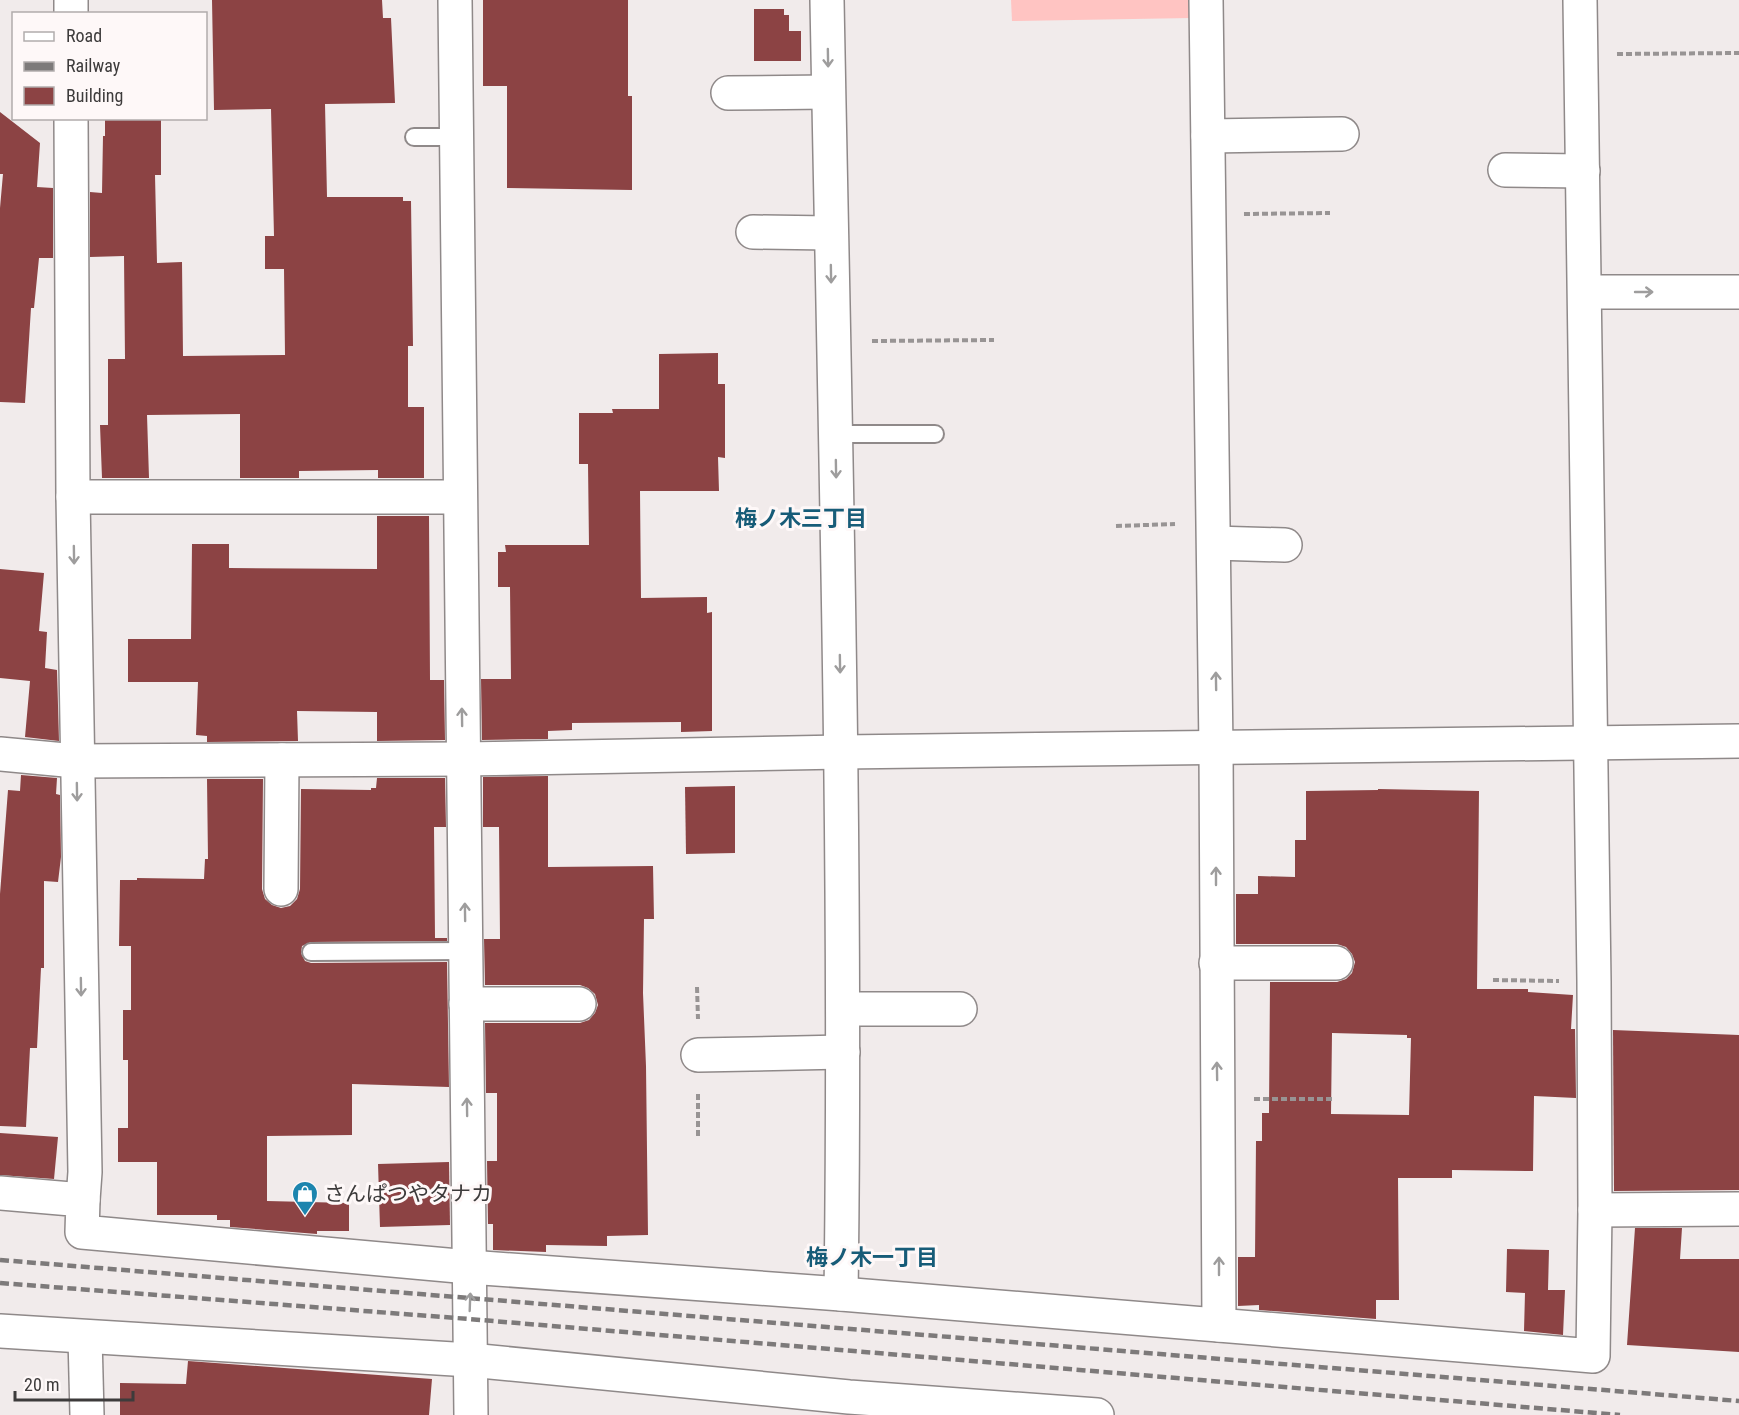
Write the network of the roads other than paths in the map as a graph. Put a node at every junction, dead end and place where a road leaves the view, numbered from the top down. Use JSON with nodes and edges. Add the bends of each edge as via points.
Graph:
{"nodes":[{"id":1,"x":454,"y":0,"type":"edge"},
{"id":2,"x":827,"y":0,"type":"edge"},
{"id":3,"x":1206,"y":0,"type":"edge"},
{"id":4,"x":1580,"y":0,"type":"edge"},
{"id":5,"x":828,"y":92,"type":"junction"},
{"id":6,"x":728,"y":93,"type":"dead end"},
{"id":7,"x":72,"y":120,"type":"edge"},
{"id":8,"x":1342,"y":134,"type":"dead end"},
{"id":9,"x":1208,"y":136,"type":"junction"},
{"id":10,"x":414,"y":137,"type":"dead end"},
{"id":11,"x":456,"y":137,"type":"junction"},
{"id":12,"x":1505,"y":170,"type":"dead end"},
{"id":13,"x":1583,"y":171,"type":"junction"},
{"id":14,"x":753,"y":232,"type":"dead end"},
{"id":15,"x":830,"y":233,"type":"junction"},
{"id":16,"x":1586,"y":292,"type":"junction"},
{"id":17,"x":1739,"y":292,"type":"edge"},
{"id":18,"x":835,"y":434,"type":"junction"},
{"id":19,"x":935,"y":434,"type":"dead end"},
{"id":20,"x":73,"y":497,"type":"junction"},
{"id":21,"x":460,"y":497,"type":"junction"},
{"id":22,"x":1214,"y":533,"type":"junction"},
{"id":23,"x":1285,"y":545,"type":"dead end"},
{"id":24,"x":1739,"y":741,"type":"edge"},
{"id":25,"x":1591,"y":743,"type":"junction"},
{"id":26,"x":1216,"y":748,"type":"junction"},
{"id":27,"x":842,"y":752,"type":"junction"},
{"id":28,"x":0,"y":754,"type":"edge"},
{"id":29,"x":463,"y":759,"type":"junction"},
{"id":30,"x":76,"y":760,"type":"junction"},
{"id":31,"x":282,"y":760,"type":"junction"},
{"id":32,"x":281,"y":889,"type":"dead end"},
{"id":33,"x":465,"y":951,"type":"junction"},
{"id":34,"x":310,"y":952,"type":"dead end"},
{"id":35,"x":1216,"y":963,"type":"junction"},
{"id":36,"x":1336,"y":963,"type":"dead end"},
{"id":37,"x":466,"y":1004,"type":"junction"},
{"id":38,"x":579,"y":1004,"type":"dead end"},
{"id":39,"x":843,"y":1009,"type":"junction"},
{"id":40,"x":960,"y":1009,"type":"dead end"},
{"id":41,"x":843,"y":1052,"type":"junction"},
{"id":42,"x":698,"y":1055,"type":"dead end"},
{"id":43,"x":0,"y":1193,"type":"edge"},
{"id":44,"x":83,"y":1200,"type":"junction"},
{"id":45,"x":1739,"y":1209,"type":"edge"},
{"id":46,"x":1595,"y":1210,"type":"junction"},
{"id":47,"x":470,"y":1267,"type":"junction"},
{"id":48,"x":842,"y":1294,"type":"junction"},
{"id":49,"x":1219,"y":1325,"type":"junction"},
{"id":50,"x":0,"y":1331,"type":"edge"},
{"id":51,"x":85,"y":1337,"type":"junction"},
{"id":52,"x":470,"y":1360,"type":"junction"},
{"id":53,"x":849,"y":1406,"type":"edge"},
{"id":54,"x":87,"y":1415,"type":"edge"},
{"id":55,"x":471,"y":1415,"type":"edge"},
{"id":56,"x":1097,"y":1415,"type":"edge"}],
"edges":[{"from":1,"to":11,"type":"street"},
{"from":2,"to":5,"type":"street","one_way":true},
{"from":3,"to":9,"type":"street"},
{"from":4,"to":13,"type":"street"},
{"from":5,"to":6,"type":"street"},
{"from":5,"to":15,"type":"street"},
{"from":7,"to":20,"type":"street"},
{"from":8,"to":9,"type":"street"},
{"from":9,"to":22,"type":"street"},
{"from":10,"to":11,"type":"lane"},
{"from":11,"to":21,"type":"street"},
{"from":12,"to":13,"type":"street"},
{"from":13,"to":16,"type":"street"},
{"from":14,"to":15,"type":"street"},
{"from":15,"to":18,"type":"street","one_way":true},
{"from":16,"to":17,"type":"street","one_way":true},
{"from":16,"to":25,"type":"street"},
{"from":18,"to":19,"type":"lane"},
{"from":18,"to":27,"type":"street","one_way":true},
{"from":20,"to":21,"type":"street"},
{"from":20,"to":30,"type":"street","one_way":true},
{"from":29,"to":21,"type":"street","one_way":true},
{"from":22,"to":23,"type":"street"},
{"from":26,"to":22,"type":"street","one_way":true},
{"from":24,"to":25,"type":"street"},
{"from":25,"to":26,"type":"street"},
{"from":25,"to":46,"type":"street"},
{"from":26,"to":27,"type":"street"},
{"from":35,"to":26,"type":"street","one_way":true},
{"from":27,"to":29,"type":"street"},
{"from":27,"to":39,"type":"street"},
{"from":28,"to":30,"type":"street"},
{"from":29,"to":31,"type":"street"},
{"from":33,"to":29,"type":"street","one_way":true},
{"from":30,"to":31,"type":"street"},
{"from":30,"to":44,"type":"street","one_way":true},
{"from":31,"to":32,"type":"street"},
{"from":33,"to":34,"type":"lane"},
{"from":33,"to":37,"type":"street"},
{"from":35,"to":36,"type":"street"},
{"from":49,"to":35,"type":"street","one_way":true},
{"from":37,"to":38,"type":"street"},
{"from":47,"to":37,"type":"street","one_way":true},
{"from":39,"to":40,"type":"street"},
{"from":39,"to":41,"type":"street"},
{"from":41,"to":42,"type":"street"},
{"from":41,"to":48,"type":"street"},
{"from":43,"to":44,"type":"street"},
{"from":44,"to":47,"type":"street","via":[[82,1232]]},
{"from":45,"to":46,"type":"street"},
{"from":46,"to":49,"type":"street","via":[[1593,1356]]},
{"from":47,"to":48,"type":"street"},
{"from":52,"to":47,"type":"street","one_way":true},
{"from":48,"to":49,"type":"street"},
{"from":50,"to":51,"type":"street"},
{"from":51,"to":52,"type":"street"},
{"from":51,"to":54,"type":"street"},
{"from":52,"to":53,"type":"street"},
{"from":52,"to":55,"type":"street"},
{"from":53,"to":56,"type":"street"}]}
